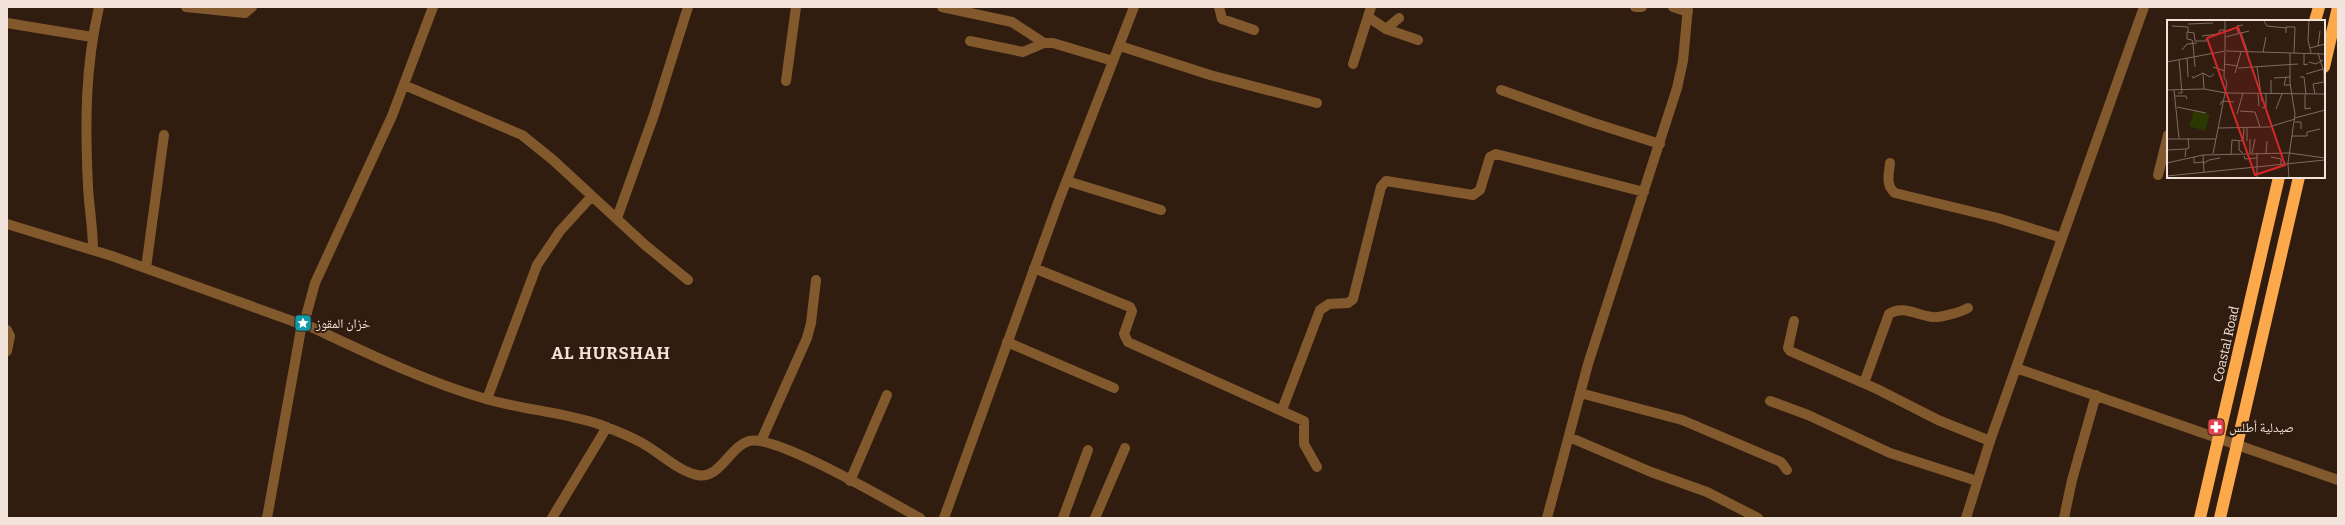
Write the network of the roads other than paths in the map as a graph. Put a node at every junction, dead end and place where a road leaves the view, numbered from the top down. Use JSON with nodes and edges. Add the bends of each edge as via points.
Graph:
{"nodes":[{"id":1,"x":99,"y":7,"type":"edge"},
{"id":2,"x":186,"y":7,"type":"edge"},
{"id":3,"x":252,"y":7,"type":"edge"},
{"id":4,"x":433,"y":7,"type":"edge"},
{"id":5,"x":688,"y":7,"type":"edge"},
{"id":6,"x":796,"y":7,"type":"edge"},
{"id":7,"x":942,"y":7,"type":"edge"},
{"id":8,"x":1134,"y":7,"type":"edge"},
{"id":9,"x":1219,"y":7,"type":"edge"},
{"id":10,"x":1371,"y":7,"type":"edge"},
{"id":11,"x":1635,"y":7,"type":"edge"},
{"id":12,"x":1642,"y":7,"type":"edge"},
{"id":13,"x":1673,"y":7,"type":"edge"},
{"id":14,"x":2144,"y":7,"type":"edge"},
{"id":15,"x":2319,"y":7,"type":"edge"},
{"id":16,"x":2338,"y":7,"type":"edge"},
{"id":17,"x":1688,"y":9,"type":"edge"},
{"id":18,"x":1368,"y":17,"type":"junction"},
{"id":19,"x":1399,"y":18,"type":"dead end"},
{"id":20,"x":2315,"y":20,"type":"edge"},
{"id":21,"x":7,"y":23,"type":"edge"},
{"id":22,"x":1386,"y":29,"type":"junction"},
{"id":23,"x":1254,"y":30,"type":"dead end"},
{"id":24,"x":92,"y":37,"type":"junction"},
{"id":25,"x":1418,"y":40,"type":"dead end"},
{"id":26,"x":970,"y":41,"type":"dead end"},
{"id":27,"x":1044,"y":43,"type":"junction"},
{"id":28,"x":1120,"y":46,"type":"junction"},
{"id":29,"x":1114,"y":62,"type":"junction"},
{"id":30,"x":2325,"y":63,"type":"edge"},
{"id":31,"x":1353,"y":64,"type":"dead end"},
{"id":32,"x":786,"y":81,"type":"dead end"},
{"id":33,"x":404,"y":85,"type":"junction"},
{"id":34,"x":1501,"y":90,"type":"dead end"},
{"id":35,"x":1317,"y":103,"type":"dead end"},
{"id":36,"x":164,"y":135,"type":"dead end"},
{"id":37,"x":2167,"y":139,"type":"edge"},
{"id":38,"x":1660,"y":144,"type":"junction"},
{"id":39,"x":1890,"y":163,"type":"dead end"},
{"id":40,"x":2158,"y":175,"type":"dead end"},
{"id":41,"x":2279,"y":178,"type":"edge"},
{"id":42,"x":2299,"y":178,"type":"edge"},
{"id":43,"x":1067,"y":181,"type":"junction"},
{"id":44,"x":1644,"y":192,"type":"junction"},
{"id":45,"x":592,"y":196,"type":"junction"},
{"id":46,"x":1161,"y":210,"type":"dead end"},
{"id":47,"x":617,"y":218,"type":"junction"},
{"id":48,"x":7,"y":224,"type":"edge"},
{"id":49,"x":2062,"y":238,"type":"junction"},
{"id":50,"x":93,"y":250,"type":"junction"},
{"id":51,"x":146,"y":268,"type":"junction"},
{"id":52,"x":1034,"y":268,"type":"junction"},
{"id":53,"x":688,"y":280,"type":"dead end"},
{"id":54,"x":816,"y":280,"type":"dead end"},
{"id":55,"x":1968,"y":308,"type":"dead end"},
{"id":56,"x":1794,"y":321,"type":"dead end"},
{"id":57,"x":302,"y":326,"type":"junction"},
{"id":58,"x":7,"y":330,"type":"edge"},
{"id":59,"x":1007,"y":342,"type":"junction"},
{"id":60,"x":7,"y":351,"type":"edge"},
{"id":61,"x":2016,"y":368,"type":"junction"},
{"id":62,"x":1864,"y":384,"type":"junction"},
{"id":63,"x":1114,"y":388,"type":"dead end"},
{"id":64,"x":1580,"y":393,"type":"junction"},
{"id":65,"x":887,"y":395,"type":"dead end"},
{"id":66,"x":2096,"y":395,"type":"junction"},
{"id":67,"x":487,"y":399,"type":"junction"},
{"id":68,"x":1770,"y":402,"type":"dead end"},
{"id":69,"x":1282,"y":410,"type":"junction"},
{"id":70,"x":607,"y":427,"type":"junction"},
{"id":71,"x":1569,"y":437,"type":"junction"},
{"id":72,"x":2218,"y":439,"type":"junction"},
{"id":73,"x":761,"y":441,"type":"junction"},
{"id":74,"x":1990,"y":441,"type":"junction"},
{"id":75,"x":2237,"y":445,"type":"junction"},
{"id":76,"x":1125,"y":448,"type":"dead end"},
{"id":77,"x":1088,"y":450,"type":"dead end"},
{"id":78,"x":1317,"y":467,"type":"dead end"},
{"id":79,"x":1787,"y":470,"type":"dead end"},
{"id":80,"x":2338,"y":480,"type":"edge"},
{"id":81,"x":850,"y":481,"type":"junction"},
{"id":82,"x":1977,"y":481,"type":"junction"},
{"id":83,"x":267,"y":518,"type":"edge"},
{"id":84,"x":552,"y":518,"type":"edge"},
{"id":85,"x":920,"y":518,"type":"edge"},
{"id":86,"x":944,"y":518,"type":"edge"},
{"id":87,"x":1063,"y":518,"type":"edge"},
{"id":88,"x":1095,"y":518,"type":"edge"},
{"id":89,"x":1547,"y":518,"type":"edge"},
{"id":90,"x":1758,"y":518,"type":"edge"},
{"id":91,"x":1966,"y":518,"type":"edge"},
{"id":92,"x":2064,"y":518,"type":"edge"},
{"id":93,"x":2200,"y":518,"type":"edge"},
{"id":94,"x":2220,"y":518,"type":"edge"}],
"edges":[{"from":1,"to":24,"type":"street"},
{"from":2,"to":3,"type":"street","via":[[245,13]]},
{"from":4,"to":33,"type":"street"},
{"from":5,"to":47,"type":"street","via":[[654,115]]},
{"from":6,"to":32,"type":"street"},
{"from":7,"to":27,"type":"street","via":[[1012,22]]},
{"from":8,"to":28,"type":"street"},
{"from":9,"to":23,"type":"street","via":[[1220,18]]},
{"from":10,"to":18,"type":"street"},
{"from":11,"to":12,"type":"street"},
{"from":13,"to":17,"type":"street"},
{"from":14,"to":49,"type":"street"},
{"from":15,"to":20,"type":"highway"},
{"from":16,"to":30,"type":"highway"},
{"from":17,"to":38,"type":"street","via":[[1683,61]]},
{"from":18,"to":22,"type":"street"},
{"from":18,"to":31,"type":"street"},
{"from":19,"to":22,"type":"street"},
{"from":21,"to":24,"type":"street"},
{"from":22,"to":25,"type":"street"},
{"from":24,"to":50,"type":"street","via":[[86,90],[86,144]]},
{"from":26,"to":27,"type":"street","via":[[1023,52]]},
{"from":27,"to":29,"type":"street","via":[[1057,44]]},
{"from":28,"to":29,"type":"street"},
{"from":28,"to":35,"type":"street","via":[[1210,75]]},
{"from":29,"to":43,"type":"street"},
{"from":33,"to":45,"type":"street","via":[[522,135]]},
{"from":33,"to":57,"type":"street","via":[[371,163],[323,264],[306,316],[310,320]]},
{"from":34,"to":38,"type":"street"},
{"from":36,"to":51,"type":"street"},
{"from":37,"to":40,"type":"street"},
{"from":38,"to":44,"type":"street"},
{"from":39,"to":49,"type":"street","via":[[1888,183],[1890,189],[1896,193],[1992,216]]},
{"from":41,"to":72,"type":"highway","name":"Coastal Road"},
{"from":42,"to":75,"type":"highway"},
{"from":43,"to":46,"type":"street"},
{"from":43,"to":52,"type":"street"},
{"from":44,"to":64,"type":"street","via":[[1611,288]]},
{"from":44,"to":69,"type":"street","via":[[1496,154],[1490,157],[1480,190],[1473,195],[1386,181],[1381,186],[1353,299],[1348,303],[1326,305],[1320,310]]},
{"from":45,"to":47,"type":"street"},
{"from":45,"to":67,"type":"street","via":[[560,231],[536,265]]},
{"from":47,"to":53,"type":"street"},
{"from":48,"to":50,"type":"street"},
{"from":49,"to":61,"type":"street"},
{"from":50,"to":51,"type":"street"},
{"from":51,"to":57,"type":"street"},
{"from":52,"to":59,"type":"street"},
{"from":52,"to":69,"type":"street","via":[[1130,307],[1132,311],[1124,334],[1128,342]]},
{"from":54,"to":73,"type":"street","via":[[807,338]]},
{"from":55,"to":62,"type":"street","via":[[1959,313],[1934,317],[1902,309],[1889,314]]},
{"from":56,"to":62,"type":"street","via":[[1788,348],[1790,351]]},
{"from":57,"to":67,"type":"street","via":[[402,369]]},
{"from":57,"to":83,"type":"street"},
{"from":58,"to":60,"type":"street","via":[[10,336]]},
{"from":59,"to":63,"type":"street"},
{"from":59,"to":86,"type":"street"},
{"from":61,"to":66,"type":"street"},
{"from":61,"to":74,"type":"street"},
{"from":62,"to":74,"type":"street","via":[[1938,420]]},
{"from":64,"to":71,"type":"street"},
{"from":64,"to":79,"type":"street","via":[[1696,425],[1781,462]]},
{"from":65,"to":81,"type":"street"},
{"from":66,"to":72,"type":"street"},
{"from":66,"to":92,"type":"street"},
{"from":67,"to":70,"type":"street"},
{"from":68,"to":82,"type":"street","via":[[1808,415],[1890,453]]},
{"from":69,"to":78,"type":"street","via":[[1304,421],[1304,444]]},
{"from":70,"to":73,"type":"street","via":[[631,437],[699,476],[713,472],[747,442]]},
{"from":70,"to":84,"type":"street"},
{"from":71,"to":89,"type":"street"},
{"from":71,"to":90,"type":"street","via":[[1651,472],[1707,492]]},
{"from":72,"to":75,"type":"street"},
{"from":72,"to":93,"type":"highway","name":"Coastal Road"},
{"from":73,"to":81,"type":"street","via":[[787,450]]},
{"from":74,"to":82,"type":"street"},
{"from":75,"to":80,"type":"street"},
{"from":75,"to":94,"type":"highway"},
{"from":76,"to":88,"type":"street"},
{"from":77,"to":87,"type":"street"},
{"from":81,"to":85,"type":"street"},
{"from":82,"to":91,"type":"street"}]}
